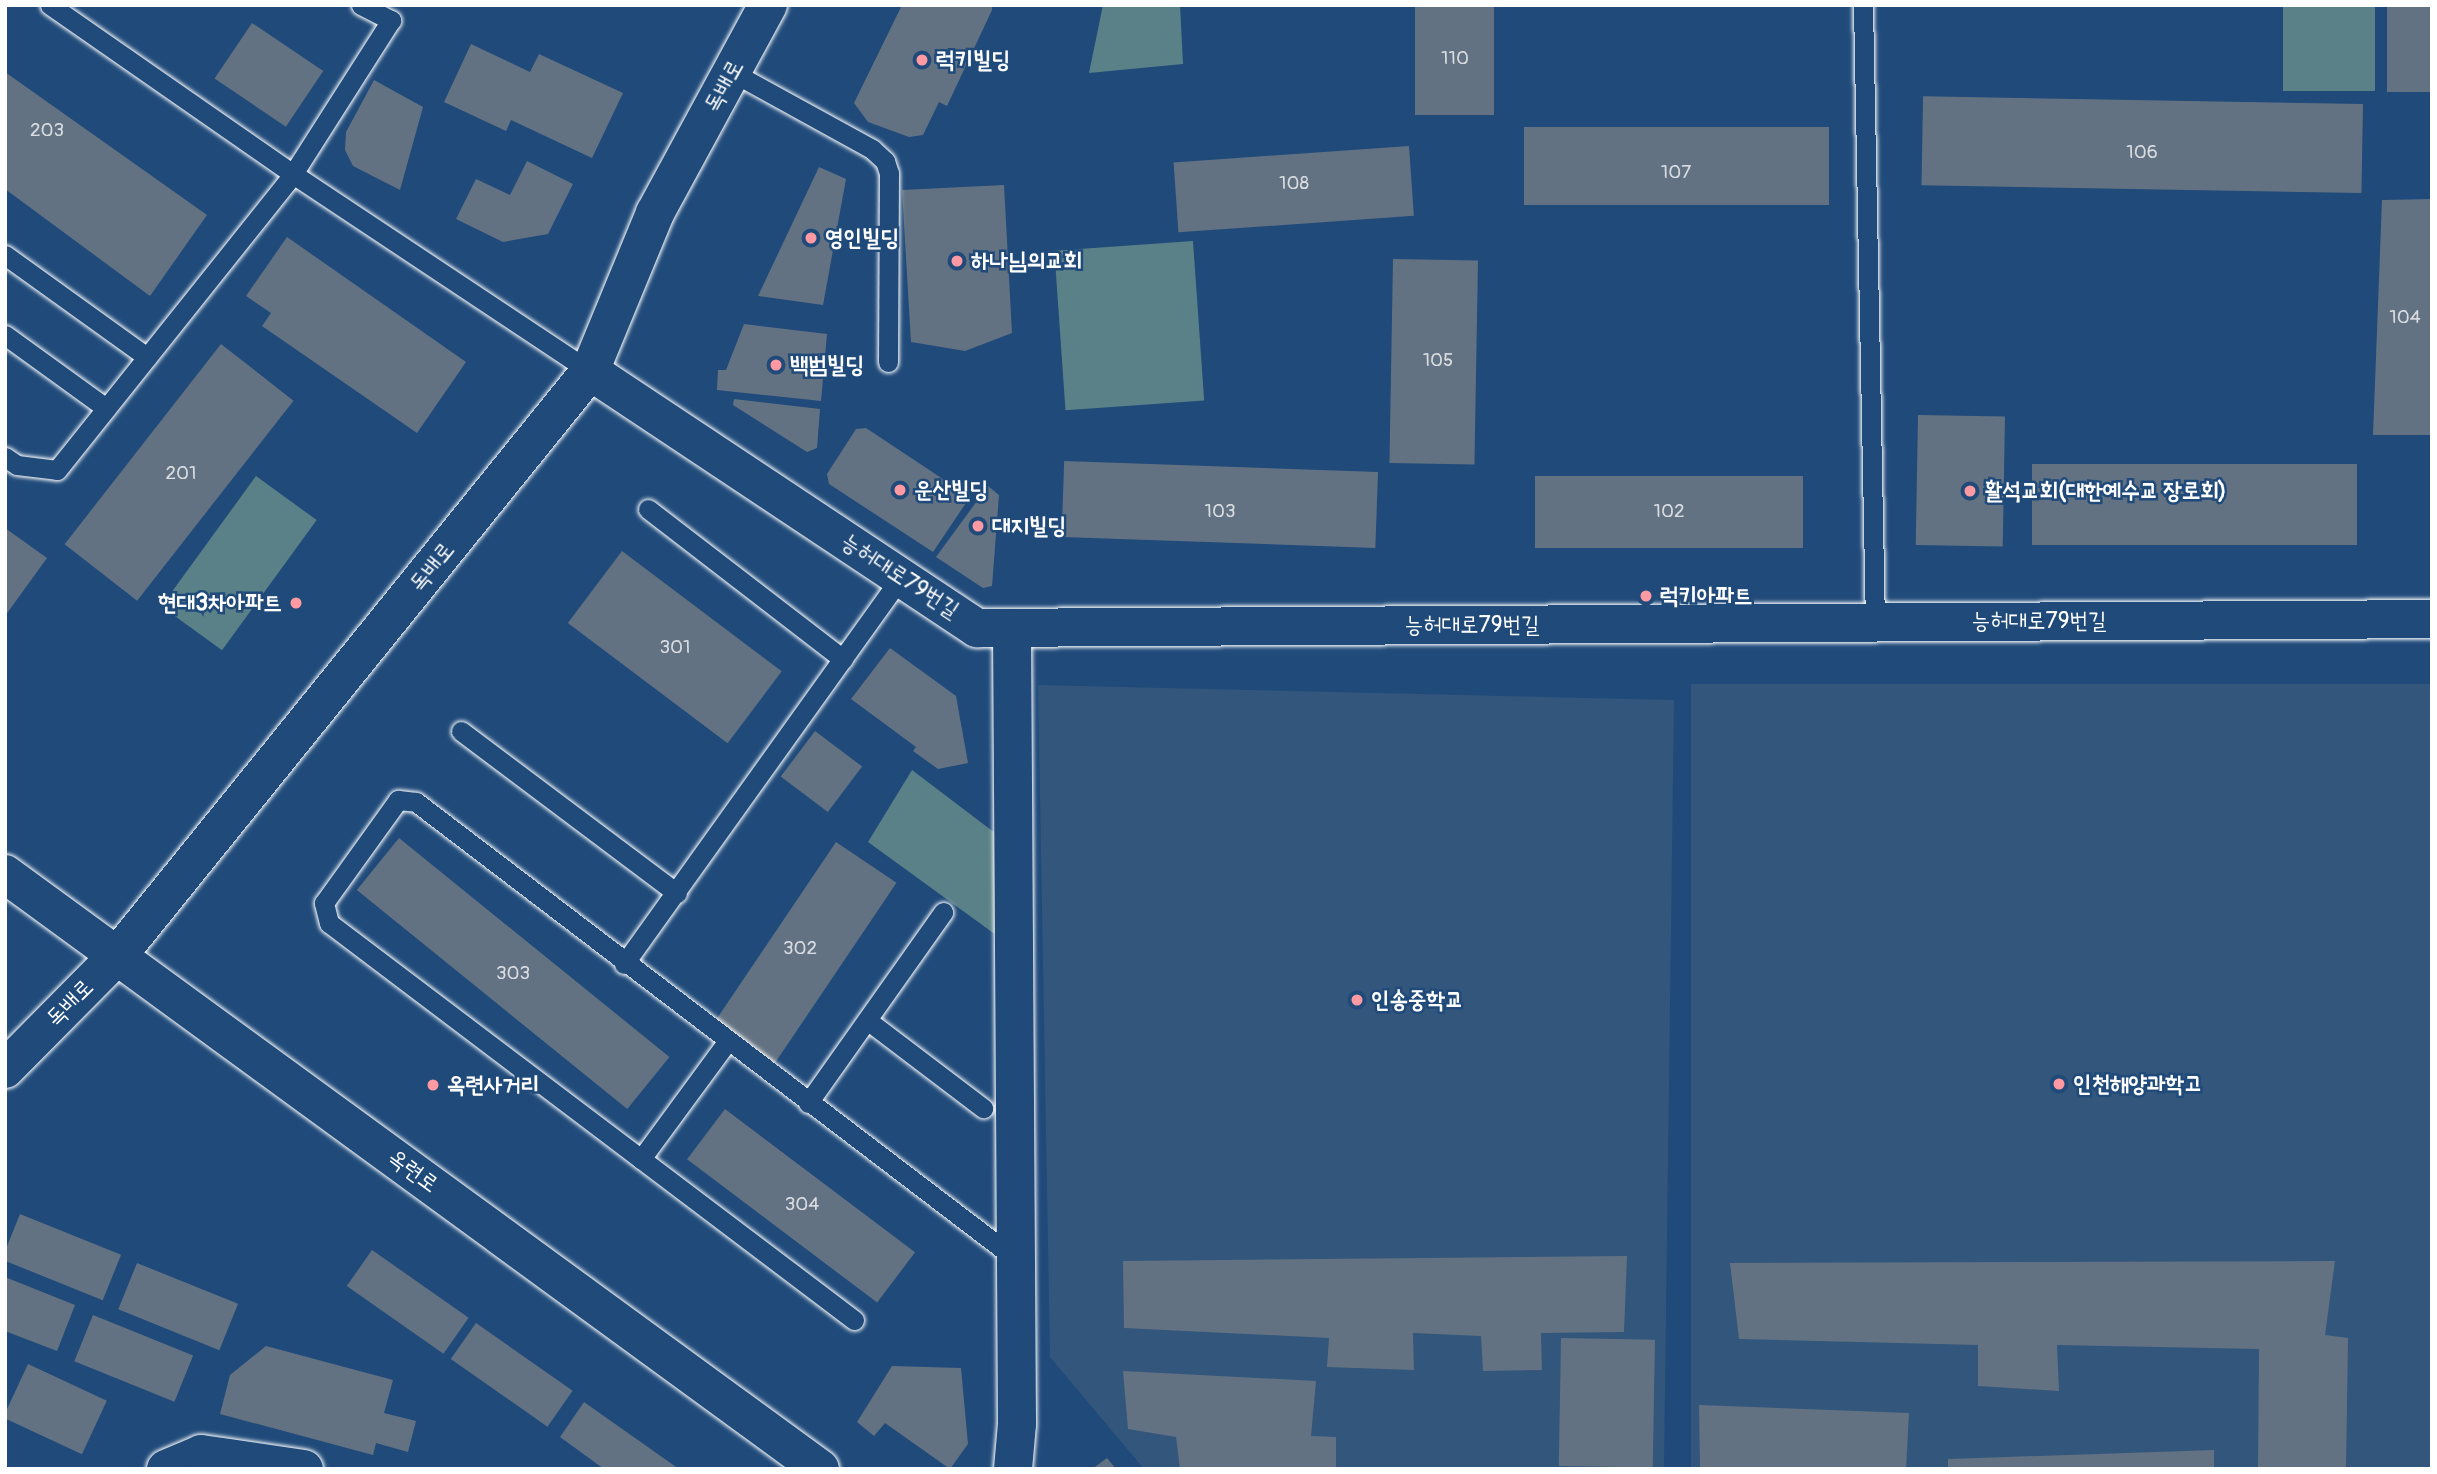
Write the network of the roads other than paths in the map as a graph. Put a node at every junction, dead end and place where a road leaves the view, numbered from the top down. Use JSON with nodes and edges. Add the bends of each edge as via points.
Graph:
{"nodes":[{"id":1,"x":50,"y":5,"type":"edge"},
{"id":2,"x":361,"y":5,"type":"edge"},
{"id":3,"x":768,"y":5,"type":"edge"},
{"id":4,"x":1863,"y":5,"type":"edge"},
{"id":5,"x":732,"y":72,"type":"junction"},
{"id":6,"x":293,"y":174,"type":"junction"},
{"id":7,"x":5,"y":255,"type":"edge"},
{"id":8,"x":5,"y":335,"type":"edge"},
{"id":9,"x":147,"y":357,"type":"junction"},
{"id":10,"x":888,"y":362,"type":"dead end"},
{"id":11,"x":590,"y":371,"type":"junction"},
{"id":12,"x":106,"y":408,"type":"junction"},
{"id":13,"x":5,"y":457,"type":"edge"},
{"id":14,"x":648,"y":509,"type":"dead end"},
{"id":15,"x":901,"y":577,"type":"junction"},
{"id":16,"x":2432,"y":619,"type":"edge"},
{"id":17,"x":1875,"y":622,"type":"junction"},
{"id":18,"x":1012,"y":628,"type":"junction"},
{"id":19,"x":843,"y":659,"type":"junction"},
{"id":20,"x":461,"y":731,"type":"dead end"},
{"id":21,"x":5,"y":874,"type":"edge"},
{"id":22,"x":677,"y":892,"type":"junction"},
{"id":23,"x":943,"y":912,"type":"dead end"},
{"id":24,"x":118,"y":955,"type":"junction"},
{"id":25,"x":624,"y":964,"type":"junction"},
{"id":26,"x":867,"y":1020,"type":"junction"},
{"id":27,"x":727,"y":1042,"type":"junction"},
{"id":28,"x":5,"y":1069,"type":"edge"},
{"id":29,"x":808,"y":1103,"type":"junction"},
{"id":30,"x":984,"y":1108,"type":"dead end"},
{"id":31,"x":641,"y":1159,"type":"junction"},
{"id":32,"x":1016,"y":1259,"type":"junction"},
{"id":33,"x":854,"y":1320,"type":"dead end"},
{"id":34,"x":166,"y":1469,"type":"edge"},
{"id":35,"x":304,"y":1469,"type":"edge"},
{"id":36,"x":820,"y":1469,"type":"edge"},
{"id":37,"x":1013,"y":1469,"type":"edge"}],
"edges":[{"from":1,"to":6,"type":"lane"},
{"from":2,"to":6,"type":"lane","via":[[391,20]]},
{"from":3,"to":5,"type":"street","name":"독배로"},
{"from":4,"to":17,"type":"lane"},
{"from":5,"to":10,"type":"lane","via":[[872,149],[885,161],[890,173]]},
{"from":5,"to":11,"type":"street","name":"독배로","via":[[655,213]]},
{"from":6,"to":9,"type":"lane"},
{"from":6,"to":11,"type":"lane"},
{"from":7,"to":9,"type":"lane"},
{"from":8,"to":12,"type":"lane"},
{"from":9,"to":12,"type":"lane"},
{"from":11,"to":15,"type":"street","name":"능허대로79번길"},
{"from":11,"to":24,"type":"street","name":"독배로"},
{"from":12,"to":13,"type":"lane","via":[[57,470],[17,465]]},
{"from":14,"to":19,"type":"lane"},
{"from":15,"to":18,"type":"street","name":"능허대로79번길","via":[[977,628]]},
{"from":15,"to":19,"type":"lane"},
{"from":16,"to":17,"type":"street","name":"능허대로79번길"},
{"from":17,"to":18,"type":"street","name":"능허대로79번길"},
{"from":18,"to":32,"type":"street"},
{"from":19,"to":22,"type":"lane"},
{"from":20,"to":22,"type":"lane"},
{"from":21,"to":24,"type":"street","name":"옥련로"},
{"from":22,"to":25,"type":"lane"},
{"from":23,"to":26,"type":"lane"},
{"from":24,"to":28,"type":"street","name":"독배로"},
{"from":24,"to":36,"type":"street","name":"옥련로"},
{"from":25,"to":27,"type":"lane"},
{"from":25,"to":31,"type":"lane","via":[[416,802],[398,800],[324,904],[329,923]]},
{"from":26,"to":29,"type":"lane"},
{"from":26,"to":30,"type":"lane"},
{"from":27,"to":29,"type":"lane"},
{"from":27,"to":31,"type":"lane"},
{"from":29,"to":32,"type":"lane"},
{"from":31,"to":33,"type":"lane"},
{"from":32,"to":37,"type":"street"},
{"from":34,"to":35,"type":"street","via":[[201,1454]]}]}
